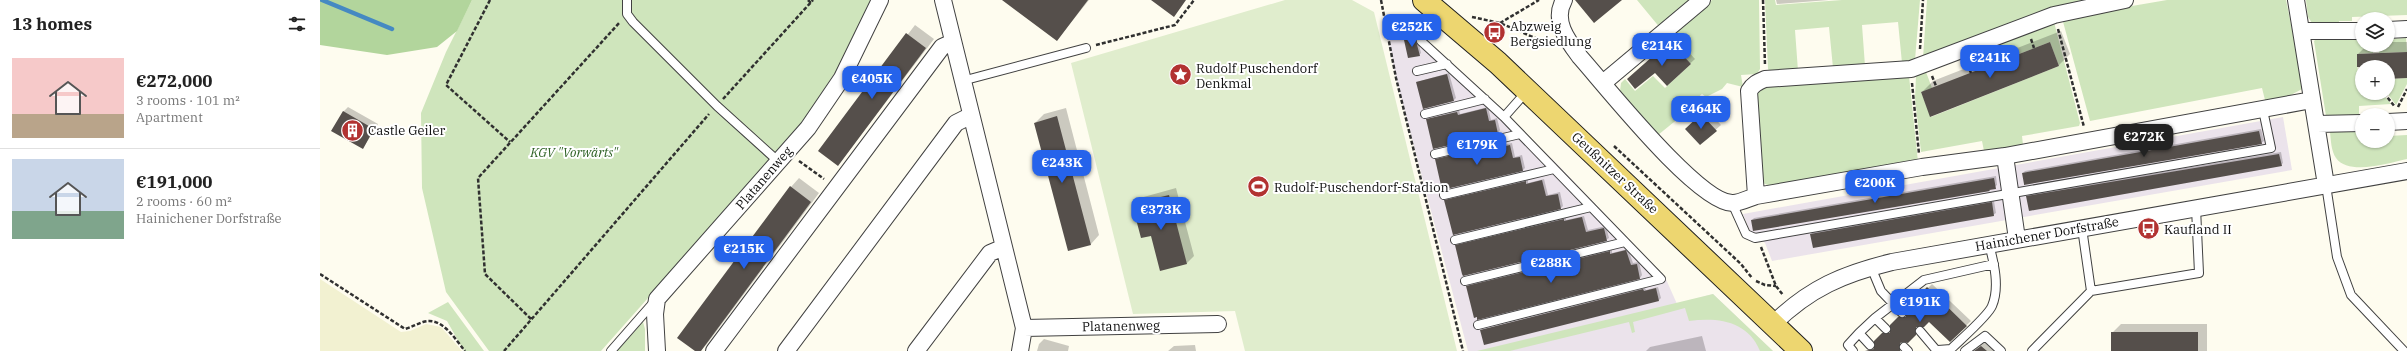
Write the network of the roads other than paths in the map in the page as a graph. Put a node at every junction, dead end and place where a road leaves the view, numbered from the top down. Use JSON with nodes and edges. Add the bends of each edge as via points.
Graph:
{"nodes":[{"id":1,"x":627,"y":0,"type":"edge"},
{"id":2,"x":880,"y":0,"type":"edge"},
{"id":3,"x":943,"y":0,"type":"edge"},
{"id":4,"x":1424,"y":0,"type":"edge"},
{"id":5,"x":1564,"y":0,"type":"edge"},
{"id":6,"x":1702,"y":0,"type":"edge"},
{"id":7,"x":2125,"y":0,"type":"edge"},
{"id":8,"x":2296,"y":0,"type":"edge"},
{"id":9,"x":2395,"y":30,"type":"edge"},
{"id":10,"x":2407,"y":30,"type":"edge"},
{"id":11,"x":2301,"y":31,"type":"junction"},
{"id":12,"x":2355,"y":31,"type":"edge"},
{"id":13,"x":1421,"y":41,"type":"dead end"},
{"id":14,"x":953,"y":42,"type":"junction"},
{"id":15,"x":1086,"y":48,"type":"road end"},
{"id":16,"x":1447,"y":64,"type":"junction"},
{"id":17,"x":1417,"y":71,"type":"dead end"},
{"id":18,"x":962,"y":81,"type":"junction"},
{"id":19,"x":1604,"y":84,"type":"junction"},
{"id":20,"x":1527,"y":90,"type":"junction"},
{"id":21,"x":1485,"y":99,"type":"junction"},
{"id":22,"x":2312,"y":100,"type":"junction"},
{"id":23,"x":2263,"y":110,"type":"junction"},
{"id":24,"x":1425,"y":114,"type":"dead end"},
{"id":25,"x":970,"y":116,"type":"junction"},
{"id":26,"x":1504,"y":117,"type":"junction"},
{"id":27,"x":2395,"y":117,"type":"edge"},
{"id":28,"x":2407,"y":121,"type":"edge"},
{"id":29,"x":2355,"y":123,"type":"edge"},
{"id":30,"x":2317,"y":124,"type":"junction"},
{"id":31,"x":1520,"y":134,"type":"junction"},
{"id":32,"x":1435,"y":154,"type":"dead end"},
{"id":33,"x":2005,"y":156,"type":"junction"},
{"id":34,"x":783,"y":157,"type":"junction"},
{"id":35,"x":1554,"y":169,"type":"junction"},
{"id":36,"x":2407,"y":170,"type":"edge"},
{"id":37,"x":2326,"y":185,"type":"junction"},
{"id":38,"x":2010,"y":194,"type":"junction"},
{"id":39,"x":1444,"y":195,"type":"dead end"},
{"id":40,"x":1756,"y":196,"type":"junction"},
{"id":41,"x":1732,"y":203,"type":"junction"},
{"id":42,"x":1591,"y":207,"type":"junction"},
{"id":43,"x":2196,"y":208,"type":"junction"},
{"id":44,"x":2082,"y":228,"type":"junction"},
{"id":45,"x":2017,"y":239,"type":"junction"},
{"id":46,"x":1455,"y":240,"type":"dead end"},
{"id":47,"x":1625,"y":242,"type":"junction"},
{"id":48,"x":1989,"y":244,"type":"junction"},
{"id":49,"x":1004,"y":247,"type":"junction"},
{"id":50,"x":1994,"y":264,"type":"junction"},
{"id":51,"x":1871,"y":267,"type":"junction"},
{"id":52,"x":1465,"y":281,"type":"dead end"},
{"id":53,"x":2091,"y":291,"type":"junction"},
{"id":54,"x":657,"y":299,"type":"junction"},
{"id":55,"x":1893,"y":303,"type":"junction"},
{"id":56,"x":1902,"y":313,"type":"dead end"},
{"id":57,"x":1875,"y":318,"type":"junction"},
{"id":58,"x":1218,"y":324,"type":"dead end"},
{"id":59,"x":1773,"y":324,"type":"junction"},
{"id":60,"x":1478,"y":325,"type":"dead end"},
{"id":61,"x":1024,"y":328,"type":"junction"},
{"id":62,"x":1886,"y":329,"type":"dead end"},
{"id":63,"x":1920,"y":331,"type":"dead end"},
{"id":64,"x":1859,"y":333,"type":"junction"},
{"id":65,"x":1870,"y":346,"type":"dead end"},
{"id":66,"x":1938,"y":350,"type":"edge"},
{"id":67,"x":611,"y":351,"type":"edge"},
{"id":68,"x":657,"y":351,"type":"edge"},
{"id":69,"x":714,"y":351,"type":"edge"},
{"id":70,"x":786,"y":351,"type":"edge"},
{"id":71,"x":916,"y":351,"type":"edge"},
{"id":72,"x":1020,"y":351,"type":"edge"},
{"id":73,"x":1801,"y":351,"type":"edge"},
{"id":74,"x":1853,"y":351,"type":"edge"},
{"id":75,"x":1965,"y":351,"type":"edge"},
{"id":76,"x":2001,"y":351,"type":"edge"},
{"id":77,"x":2032,"y":351,"type":"edge"},
{"id":78,"x":2404,"y":351,"type":"edge"}],
"edges":[{"from":1,"to":34,"type":"lane","via":[[627,14],[717,106]]},
{"from":2,"to":34,"type":"street","name":"Platanenweg","via":[[842,78],[808,128]]},
{"from":3,"to":14,"type":"street"},
{"from":4,"to":20,"type":"main road","name":"Geußnitzer Straße"},
{"from":5,"to":19,"type":"street","via":[[1559,17],[1565,37]]},
{"from":6,"to":19,"type":"street"},
{"from":7,"to":40,"type":"street","via":[[2054,15],[1915,68],[1814,73],[1765,79],[1752,85],[1749,91]]},
{"from":8,"to":11,"type":"street"},
{"from":9,"to":10,"type":"street"},
{"from":11,"to":12,"type":"street"},
{"from":11,"to":22,"type":"street"},
{"from":13,"to":16,"type":"lane"},
{"from":14,"to":18,"type":"street"},
{"from":14,"to":69,"type":"street","via":[[942,47]]},
{"from":15,"to":18,"type":"lane"},
{"from":16,"to":17,"type":"lane"},
{"from":16,"to":21,"type":"lane"},
{"from":18,"to":25,"type":"street"},
{"from":19,"to":41,"type":"street","via":[[1687,176],[1717,198]]},
{"from":20,"to":26,"type":"lane"},
{"from":20,"to":59,"type":"main road","name":"Geußnitzer Straße"},
{"from":21,"to":24,"type":"lane"},
{"from":21,"to":26,"type":"lane"},
{"from":22,"to":23,"type":"street"},
{"from":22,"to":30,"type":"street"},
{"from":23,"to":33,"type":"street"},
{"from":23,"to":38,"type":"lane","via":[[2271,148]]},
{"from":25,"to":49,"type":"street"},
{"from":25,"to":70,"type":"street","via":[[956,123]]},
{"from":26,"to":31,"type":"lane"},
{"from":27,"to":28,"type":"street"},
{"from":29,"to":30,"type":"street"},
{"from":30,"to":37,"type":"street"},
{"from":31,"to":32,"type":"lane"},
{"from":31,"to":35,"type":"lane"},
{"from":33,"to":38,"type":"street"},
{"from":33,"to":40,"type":"street","via":[[1922,167]]},
{"from":34,"to":54,"type":"street","name":"Platanenweg"},
{"from":35,"to":39,"type":"lane"},
{"from":35,"to":42,"type":"lane"},
{"from":36,"to":37,"type":"street","name":"Hainichener Dorfstraße"},
{"from":37,"to":43,"type":"street","name":"Hainichener Dorfstraße"},
{"from":37,"to":78,"type":"lane","via":[[2337,257],[2351,295]]},
{"from":38,"to":41,"type":"lane","via":[[1758,237],[1746,234]]},
{"from":38,"to":45,"type":"street"},
{"from":40,"to":41,"type":"street"},
{"from":42,"to":46,"type":"lane"},
{"from":42,"to":47,"type":"lane"},
{"from":43,"to":44,"type":"street","name":"Hainichener Dorfstraße"},
{"from":43,"to":53,"type":"lane","via":[[2198,273]]},
{"from":44,"to":45,"type":"street","name":"Hainichener Dorfstraße"},
{"from":44,"to":53,"type":"lane"},
{"from":45,"to":48,"type":"street","name":"Hainichener Dorfstraße"},
{"from":47,"to":52,"type":"lane"},
{"from":47,"to":60,"type":"lane","via":[[1661,279]]},
{"from":48,"to":50,"type":"lane"},
{"from":48,"to":51,"type":"street","name":"Hainichener Dorfstraße"},
{"from":49,"to":61,"type":"street"},
{"from":49,"to":71,"type":"street","via":[[990,253]]},
{"from":50,"to":55,"type":"lane","via":[[1924,280]]},
{"from":50,"to":66,"type":"lane","via":[[1996,290],[1992,307],[1951,349]]},
{"from":51,"to":55,"type":"lane","via":[[1881,291]]},
{"from":51,"to":59,"type":"street","name":"Hainichener Dorfstraße","via":[[1838,278],[1793,306]]},
{"from":53,"to":77,"type":"lane"},
{"from":54,"to":67,"type":"lane"},
{"from":54,"to":68,"type":"street"},
{"from":55,"to":56,"type":"lane"},
{"from":55,"to":57,"type":"lane"},
{"from":57,"to":62,"type":"lane"},
{"from":57,"to":64,"type":"lane"},
{"from":58,"to":61,"type":"street","name":"Platanenweg"},
{"from":59,"to":73,"type":"main road","name":"Geußnitzer Straße"},
{"from":61,"to":72,"type":"street"},
{"from":63,"to":66,"type":"lane"},
{"from":64,"to":65,"type":"lane"},
{"from":64,"to":74,"type":"lane","via":[[1848,345]]},
{"from":75,"to":76,"type":"lane","via":[[1985,336]]}]}
